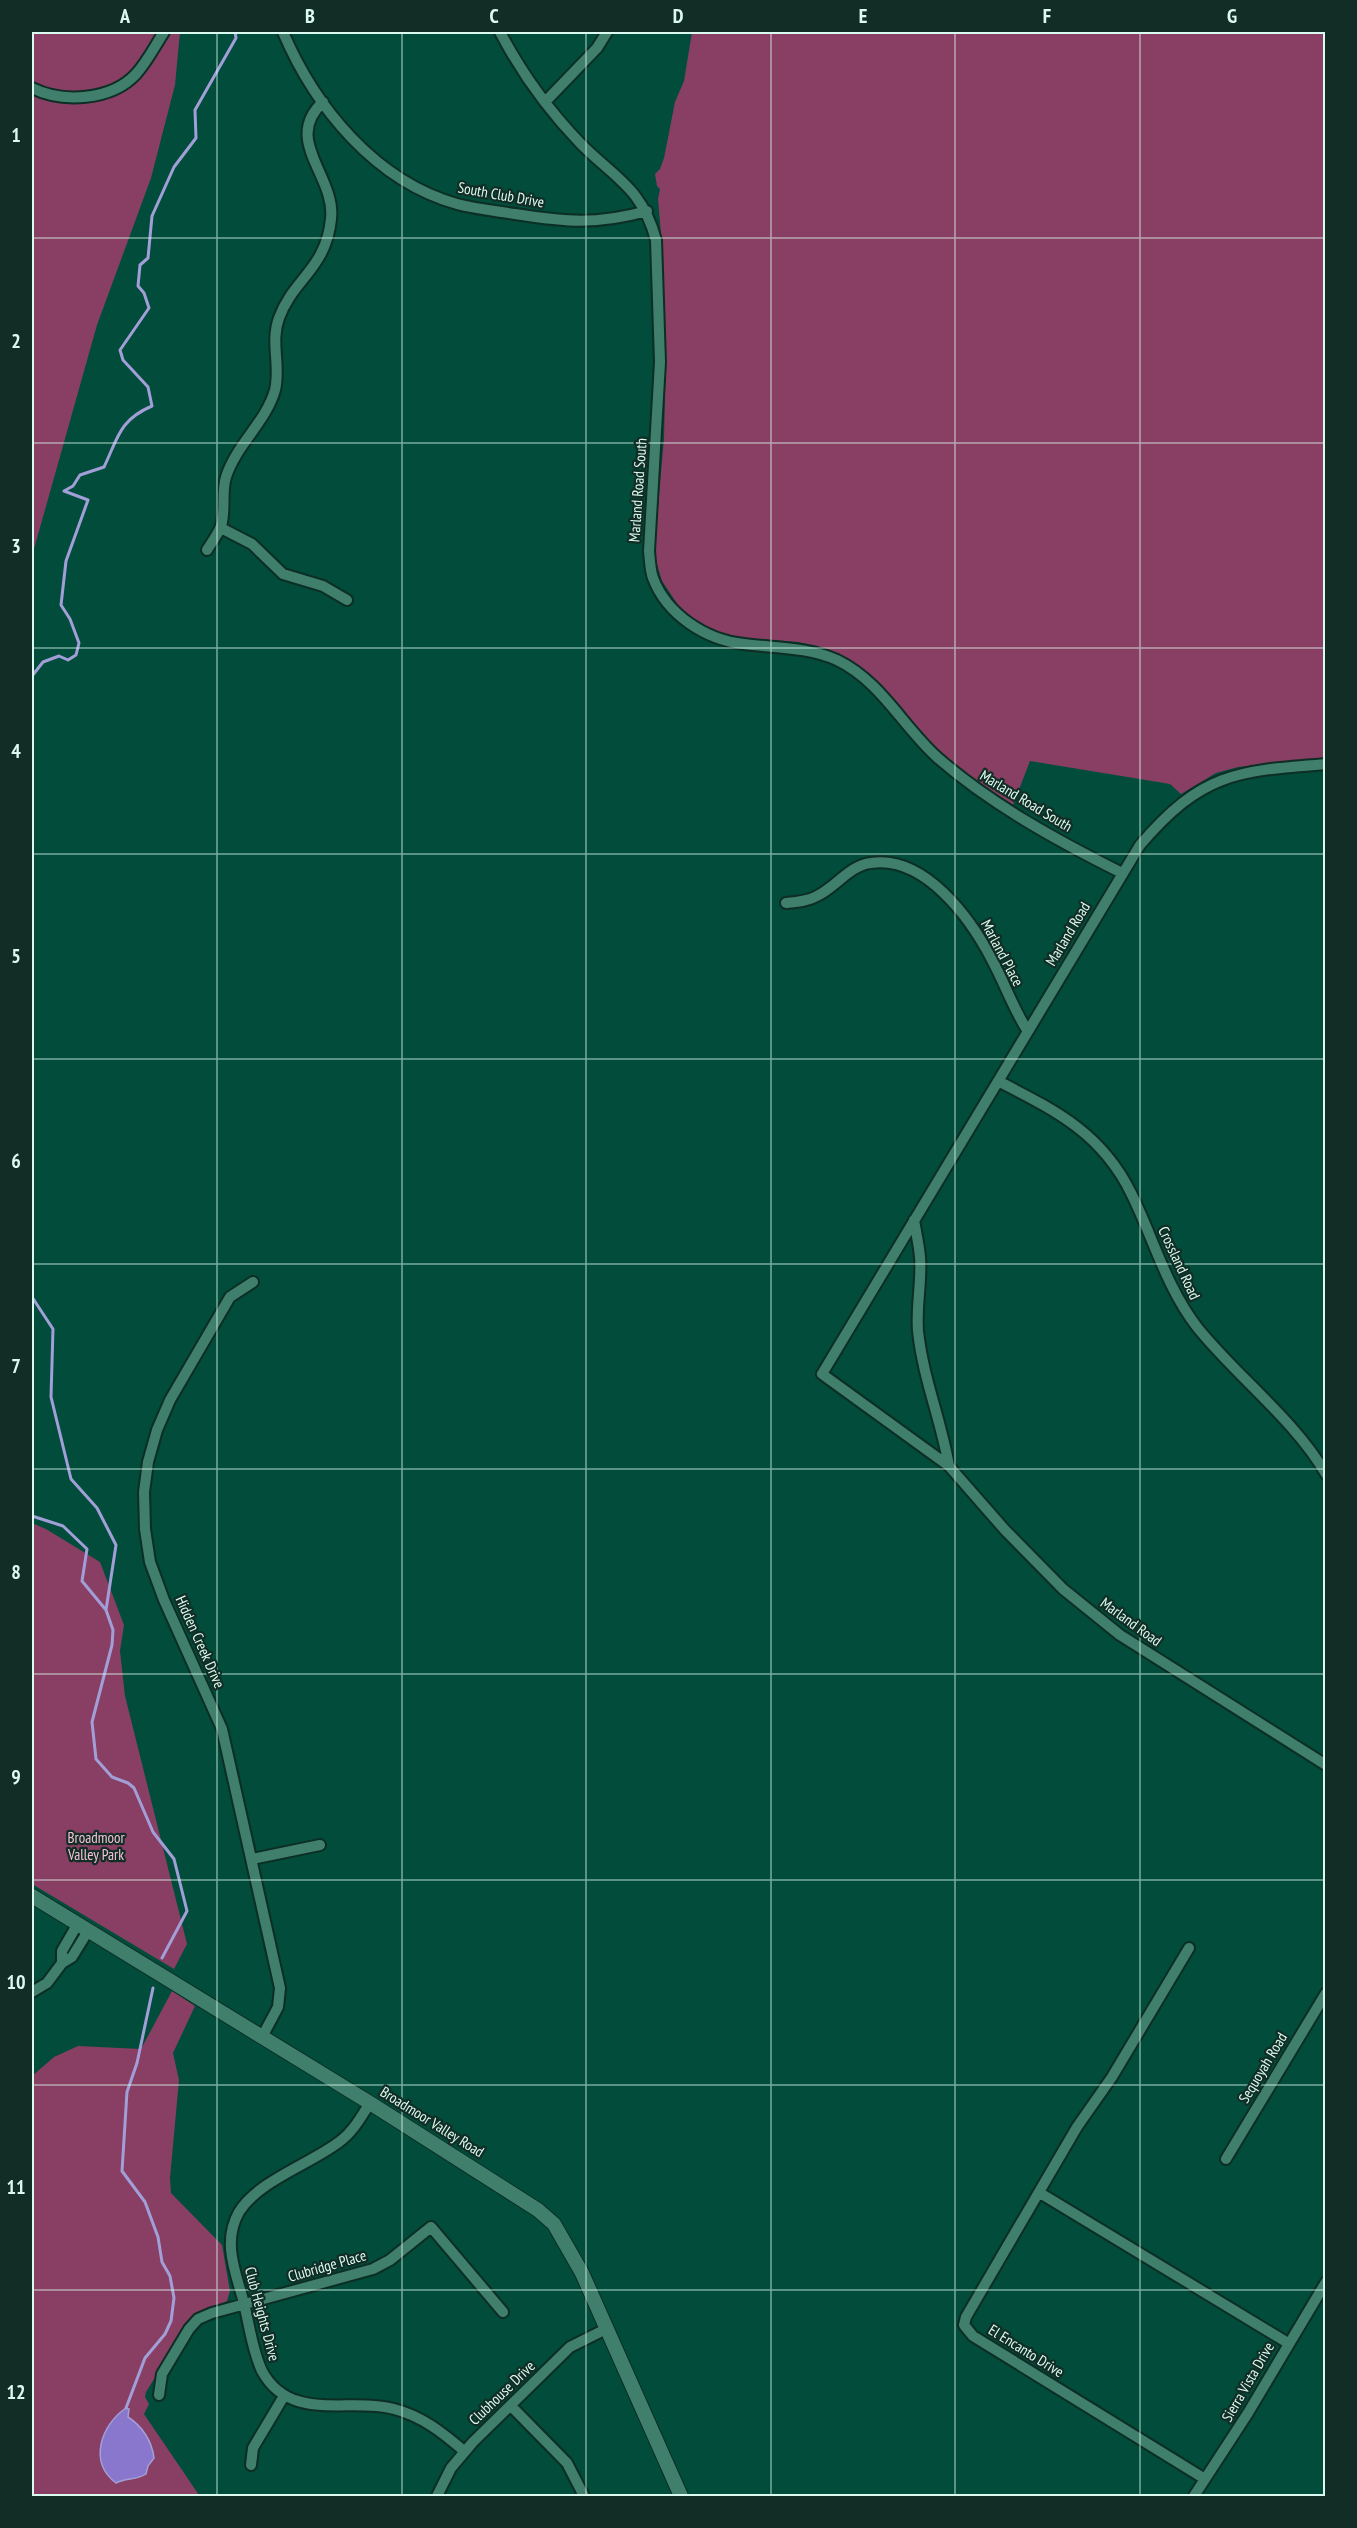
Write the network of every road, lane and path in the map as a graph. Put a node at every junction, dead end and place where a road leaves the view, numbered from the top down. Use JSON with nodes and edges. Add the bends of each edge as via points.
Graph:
{"nodes":[{"id":1,"x":164,"y":32,"type":"edge"},
{"id":2,"x":283,"y":32,"type":"edge"},
{"id":3,"x":500,"y":32,"type":"edge"},
{"id":4,"x":607,"y":32,"type":"edge"},
{"id":5,"x":32,"y":88,"type":"edge"},
{"id":6,"x":546,"y":101,"type":"junction"},
{"id":7,"x":323,"y":102,"type":"junction"},
{"id":8,"x":647,"y":211,"type":"junction"},
{"id":9,"x":221,"y":528,"type":"junction"},
{"id":10,"x":207,"y":550,"type":"dead end"},
{"id":11,"x":347,"y":600,"type":"dead end"},
{"id":12,"x":1326,"y":764,"type":"edge"},
{"id":13,"x":1122,"y":873,"type":"junction"},
{"id":14,"x":786,"y":903,"type":"dead end"},
{"id":15,"x":1027,"y":1030,"type":"junction"},
{"id":16,"x":998,"y":1081,"type":"junction"},
{"id":17,"x":914,"y":1220,"type":"junction"},
{"id":18,"x":253,"y":1282,"type":"dead end"},
{"id":19,"x":949,"y":1466,"type":"junction"},
{"id":20,"x":1326,"y":1474,"type":"edge"},
{"id":21,"x":1326,"y":1765,"type":"edge"},
{"id":22,"x":320,"y":1845,"type":"dead end"},
{"id":23,"x":252,"y":1859,"type":"junction"},
{"id":24,"x":32,"y":1896,"type":"edge"},
{"id":25,"x":82,"y":1928,"type":"junction"},
{"id":26,"x":1189,"y":1948,"type":"dead end"},
{"id":27,"x":32,"y":1992,"type":"edge"},
{"id":28,"x":1326,"y":1993,"type":"edge"},
{"id":29,"x":262,"y":2037,"type":"junction"},
{"id":30,"x":370,"y":2103,"type":"junction"},
{"id":31,"x":1226,"y":2159,"type":"dead end"},
{"id":32,"x":1040,"y":2193,"type":"junction"},
{"id":33,"x":1326,"y":2282,"type":"edge"},
{"id":34,"x":244,"y":2305,"type":"junction"},
{"id":35,"x":503,"y":2312,"type":"dead end"},
{"id":36,"x":606,"y":2329,"type":"junction"},
{"id":37,"x":1288,"y":2343,"type":"junction"},
{"id":38,"x":159,"y":2395,"type":"dead end"},
{"id":39,"x":285,"y":2396,"type":"junction"},
{"id":40,"x":511,"y":2406,"type":"junction"},
{"id":41,"x":464,"y":2451,"type":"junction"},
{"id":42,"x":251,"y":2465,"type":"dead end"},
{"id":43,"x":1205,"y":2479,"type":"junction"},
{"id":44,"x":437,"y":2496,"type":"edge"},
{"id":45,"x":584,"y":2496,"type":"edge"},
{"id":46,"x":681,"y":2496,"type":"edge"},
{"id":47,"x":1194,"y":2496,"type":"edge"}],
"edges":[{"from":1,"to":5,"type":"street","via":[[135,75],[118,88],[73,97],[55,97]]},
{"from":2,"to":7,"type":"street","name":"South Club Drive"},
{"from":3,"to":6,"type":"street","name":"Marland Road South","via":[[521,69]]},
{"from":4,"to":6,"type":"street","via":[[597,48]]},
{"from":6,"to":8,"type":"street","name":"Marland Road South","via":[[581,144],[637,195]]},
{"from":7,"to":8,"type":"street","name":"South Club Drive","via":[[365,152],[411,184],[456,204],[585,222],[614,220]]},
{"from":7,"to":9,"type":"street","via":[[308,120],[308,132],[313,160],[330,197],[327,240],[314,267],[279,316],[274,337],[272,399],[226,477]]},
{"from":8,"to":13,"type":"street","name":"Marland Road South","via":[[656,240],[660,362],[649,551],[653,579],[672,608],[694,627],[722,640],[811,652],[839,661],[880,693],[935,756],[968,783]]},
{"from":9,"to":10,"type":"street"},
{"from":9,"to":11,"type":"street","via":[[252,544],[283,574],[323,586]]},
{"from":12,"to":13,"type":"street","name":"Marland Road","via":[[1265,769],[1224,778],[1205,787],[1167,814]]},
{"from":13,"to":15,"type":"street","name":"Marland Road"},
{"from":14,"to":15,"type":"street","name":"Marland Place","via":[[818,896],[870,862],[895,863],[920,874],[967,919]]},
{"from":15,"to":16,"type":"street","name":"Marland Road"},
{"from":16,"to":17,"type":"street","name":"Marland Road"},
{"from":16,"to":20,"type":"street","name":"Crossland Road","via":[[1060,1113],[1088,1135],[1111,1162],[1130,1190],[1170,1283],[1190,1317],[1307,1446]]},
{"from":17,"to":19,"type":"street","via":[[920,1257],[918,1329],[928,1390]]},
{"from":17,"to":19,"type":"street","name":"Marland Road","via":[[822,1374]]},
{"from":18,"to":23,"type":"street","name":"Hidden Creek Drive","via":[[230,1297],[170,1400],[157,1430],[144,1492],[150,1562],[222,1729]]},
{"from":19,"to":21,"type":"street","name":"Marland Road","via":[[1005,1530],[1084,1606],[1140,1649]]},
{"from":22,"to":23,"type":"street"},
{"from":23,"to":29,"type":"street","name":"Hidden Creek Drive","via":[[280,1988],[278,2007]]},
{"from":24,"to":25,"type":"street","name":"Broadmoor Valley Road"},
{"from":25,"to":27,"type":"street","via":[[72,1957],[62,1963],[47,1983]]},
{"from":25,"to":29,"type":"street","name":"Broadmoor Valley Road"},
{"from":26,"to":32,"type":"street","name":"El Encanto Drive"},
{"from":28,"to":31,"type":"street","name":"Sequoyah Road"},
{"from":29,"to":30,"type":"street","name":"Broadmoor Valley Road"},
{"from":30,"to":34,"type":"street","name":"Club Heights Drive","via":[[341,2141],[258,2192],[238,2214],[231,2235],[231,2256]]},
{"from":30,"to":36,"type":"street","name":"Broadmoor Valley Road","via":[[522,2198],[554,2224],[582,2273]]},
{"from":32,"to":37,"type":"street"},
{"from":32,"to":43,"type":"street","name":"El Encanto Drive","via":[[966,2317],[967,2331]]},
{"from":33,"to":37,"type":"street","name":"Sierra Vista Drive"},
{"from":34,"to":35,"type":"street","name":"Clubridge Place","via":[[373,2269],[431,2227]]},
{"from":34,"to":38,"type":"street","name":"Clubridge Place","via":[[206,2315],[193,2324],[162,2374]]},
{"from":34,"to":39,"type":"street","name":"Club Heights Drive","via":[[262,2371]]},
{"from":36,"to":40,"type":"street","name":"Clubhouse Drive","via":[[570,2347]]},
{"from":36,"to":46,"type":"street","name":"Broadmoor Valley Road"},
{"from":37,"to":43,"type":"street","name":"Sierra Vista Drive"},
{"from":39,"to":41,"type":"street","name":"Club Heights Drive","via":[[309,2405],[369,2404],[396,2409],[422,2419]]},
{"from":39,"to":42,"type":"street","via":[[253,2448]]},
{"from":40,"to":41,"type":"street","name":"Clubhouse Drive"},
{"from":40,"to":45,"type":"street","via":[[567,2463]]},
{"from":41,"to":44,"type":"street","name":"Clubhouse Drive"},
{"from":43,"to":47,"type":"street","name":"Sierra Vista Drive"}]}
